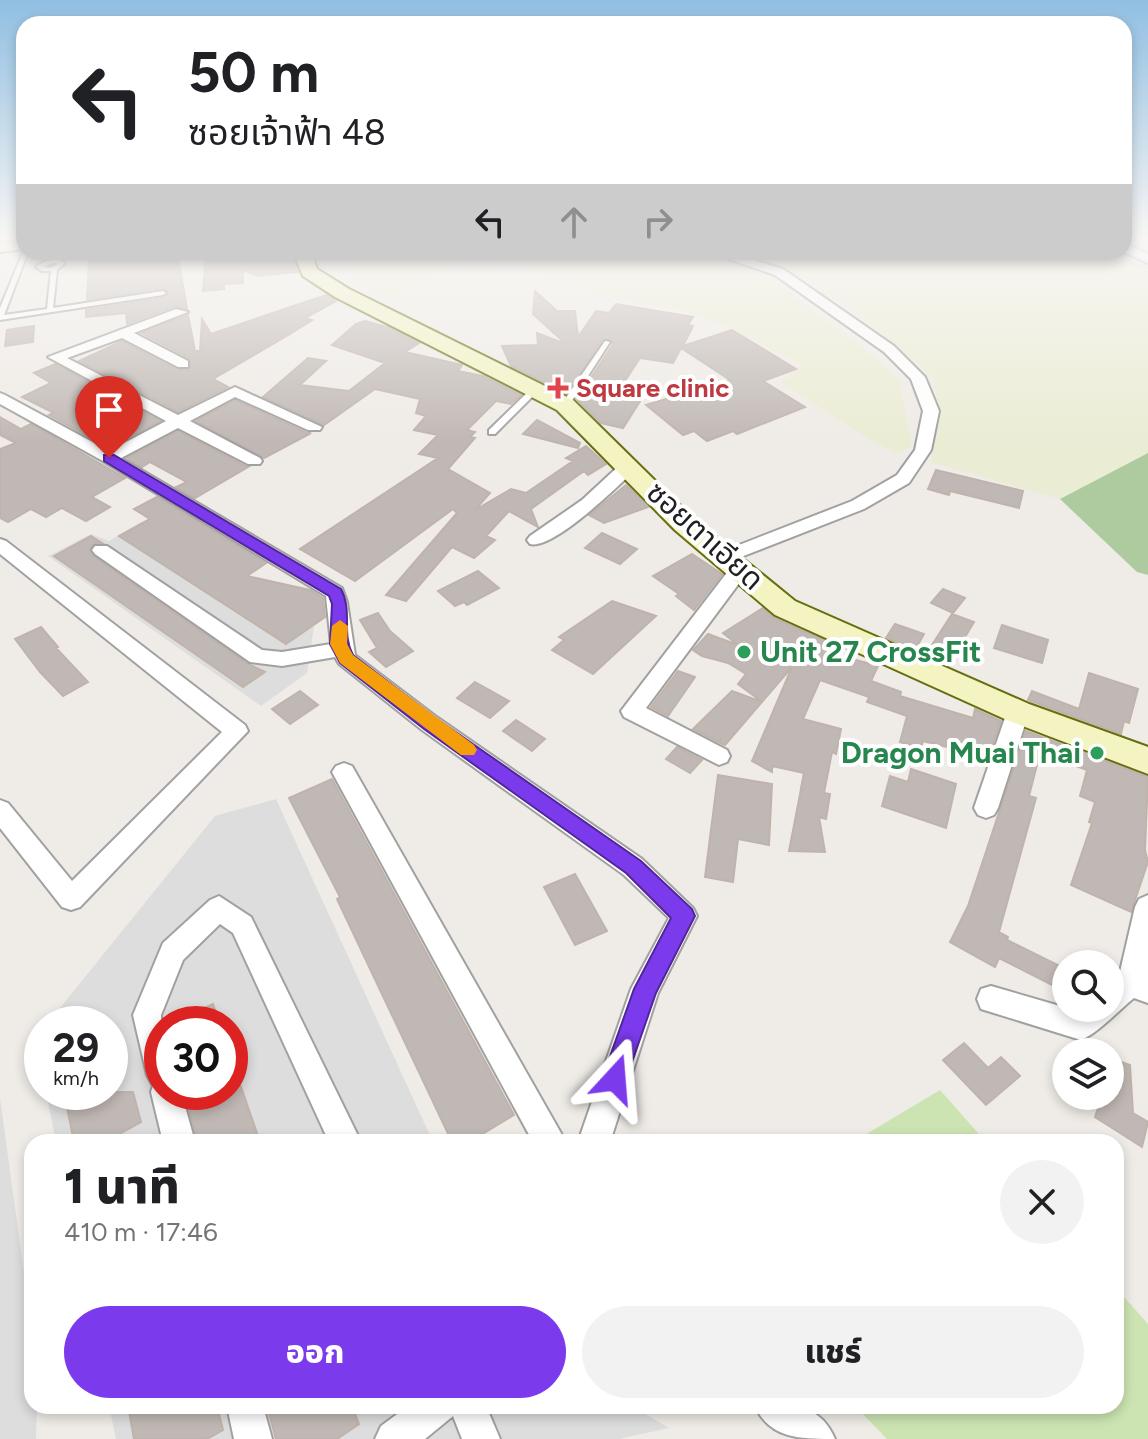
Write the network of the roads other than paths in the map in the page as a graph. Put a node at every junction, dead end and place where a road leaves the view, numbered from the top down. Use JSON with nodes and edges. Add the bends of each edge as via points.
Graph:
{"nodes":[{"id":1,"x":56,"y":307,"type":"edge"},
{"id":2,"x":371,"y":307,"type":"edge"},
{"id":3,"x":829,"y":307,"type":"edge"},
{"id":4,"x":50,"y":308,"type":"joint"},
{"id":5,"x":181,"y":312,"type":"dead end"},
{"id":6,"x":0,"y":318,"type":"edge"},
{"id":7,"x":125,"y":334,"type":"junction"},
{"id":8,"x":607,"y":342,"type":"dead end"},
{"id":9,"x":183,"y":364,"type":"dead end"},
{"id":10,"x":536,"y":389,"type":"junction"},
{"id":11,"x":0,"y":398,"type":"edge"},
{"id":12,"x":565,"y":405,"type":"junction"},
{"id":13,"x":181,"y":420,"type":"junction"},
{"id":14,"x":314,"y":427,"type":"dead end"},
{"id":15,"x":492,"y":432,"type":"dead end"},
{"id":16,"x":109,"y":458,"type":"junction"},
{"id":17,"x":254,"y":461,"type":"dead end"},
{"id":18,"x":629,"y":466,"type":"junction"},
{"id":19,"x":536,"y":540,"type":"dead end"},
{"id":20,"x":0,"y":545,"type":"edge"},
{"id":21,"x":101,"y":550,"type":"dead end"},
{"id":22,"x":731,"y":564,"type":"junction"},
{"id":23,"x":341,"y":649,"type":"junction"},
{"id":24,"x":1018,"y":712,"type":"junction"},
{"id":25,"x":719,"y":756,"type":"dead end"},
{"id":26,"x":1148,"y":761,"type":"edge"},
{"id":27,"x":344,"y":772,"type":"dead end"},
{"id":28,"x":986,"y":808,"type":"dead end"},
{"id":29,"x":0,"y":810,"type":"edge"},
{"id":30,"x":1148,"y":907,"type":"edge"},
{"id":31,"x":1130,"y":991,"type":"edge"},
{"id":32,"x":991,"y":999,"type":"dead end"},
{"id":33,"x":151,"y":1006,"type":"edge"},
{"id":34,"x":1052,"y":1017,"type":"edge"},
{"id":35,"x":171,"y":1110,"type":"edge"},
{"id":36,"x":177,"y":1134,"type":"edge"},
{"id":37,"x":341,"y":1134,"type":"edge"},
{"id":38,"x":546,"y":1134,"type":"edge"},
{"id":39,"x":597,"y":1134,"type":"edge"},
{"id":40,"x":247,"y":1414,"type":"edge"},
{"id":41,"x":428,"y":1414,"type":"edge"},
{"id":42,"x":471,"y":1414,"type":"edge"},
{"id":43,"x":783,"y":1414,"type":"edge"},
{"id":44,"x":253,"y":1439,"type":"edge"},
{"id":45,"x":394,"y":1439,"type":"edge"},
{"id":46,"x":481,"y":1439,"type":"edge"},
{"id":47,"x":816,"y":1439,"type":"edge"}],
"edges":[{"from":1,"to":4,"type":"lane"},
{"from":2,"to":10,"type":"street","name":"ซอยตาเอียด"},
{"from":3,"to":22,"type":"street","via":[[889,349],[918,377],[931,411],[923,450],[903,479]]},
{"from":4,"to":6,"type":"lane"},
{"from":5,"to":7,"type":"street"},
{"from":7,"to":9,"type":"street"},
{"from":7,"to":13,"type":"street","via":[[55,357]]},
{"from":8,"to":12,"type":"lane"},
{"from":10,"to":12,"type":"street","name":"ซอยตาเอียด"},
{"from":10,"to":15,"type":"lane"},
{"from":11,"to":16,"type":"street"},
{"from":12,"to":18,"type":"street","name":"ซอยตาเอียด"},
{"from":13,"to":14,"type":"street","via":[[235,391]]},
{"from":13,"to":16,"type":"street"},
{"from":13,"to":17,"type":"street"},
{"from":16,"to":23,"type":"street","via":[[335,593]]},
{"from":18,"to":19,"type":"street","via":[[588,504]]},
{"from":18,"to":22,"type":"street","name":"ซอยตาเอียด"},
{"from":20,"to":29,"type":"street","via":[[237,731],[71,899]]},
{"from":21,"to":23,"type":"street","via":[[257,657],[282,659]]},
{"from":22,"to":24,"type":"street","name":"ซอยตาเอียด","via":[[785,608]]},
{"from":22,"to":25,"type":"street","via":[[632,711]]},
{"from":23,"to":39,"type":"street","via":[[365,675],[633,867],[684,916],[645,989]]},
{"from":24,"to":26,"type":"street","name":"ซอยตาเอียด"},
{"from":24,"to":28,"type":"street"},
{"from":27,"to":38,"type":"street"},
{"from":30,"to":31,"type":"street"},
{"from":32,"to":34,"type":"street"},
{"from":33,"to":37,"type":"street","via":[[173,952],[219,908],[242,925]]},
{"from":35,"to":36,"type":"street"},
{"from":40,"to":44,"type":"street"},
{"from":41,"to":45,"type":"street"},
{"from":42,"to":46,"type":"street"},
{"from":43,"to":47,"type":"street"}]}
